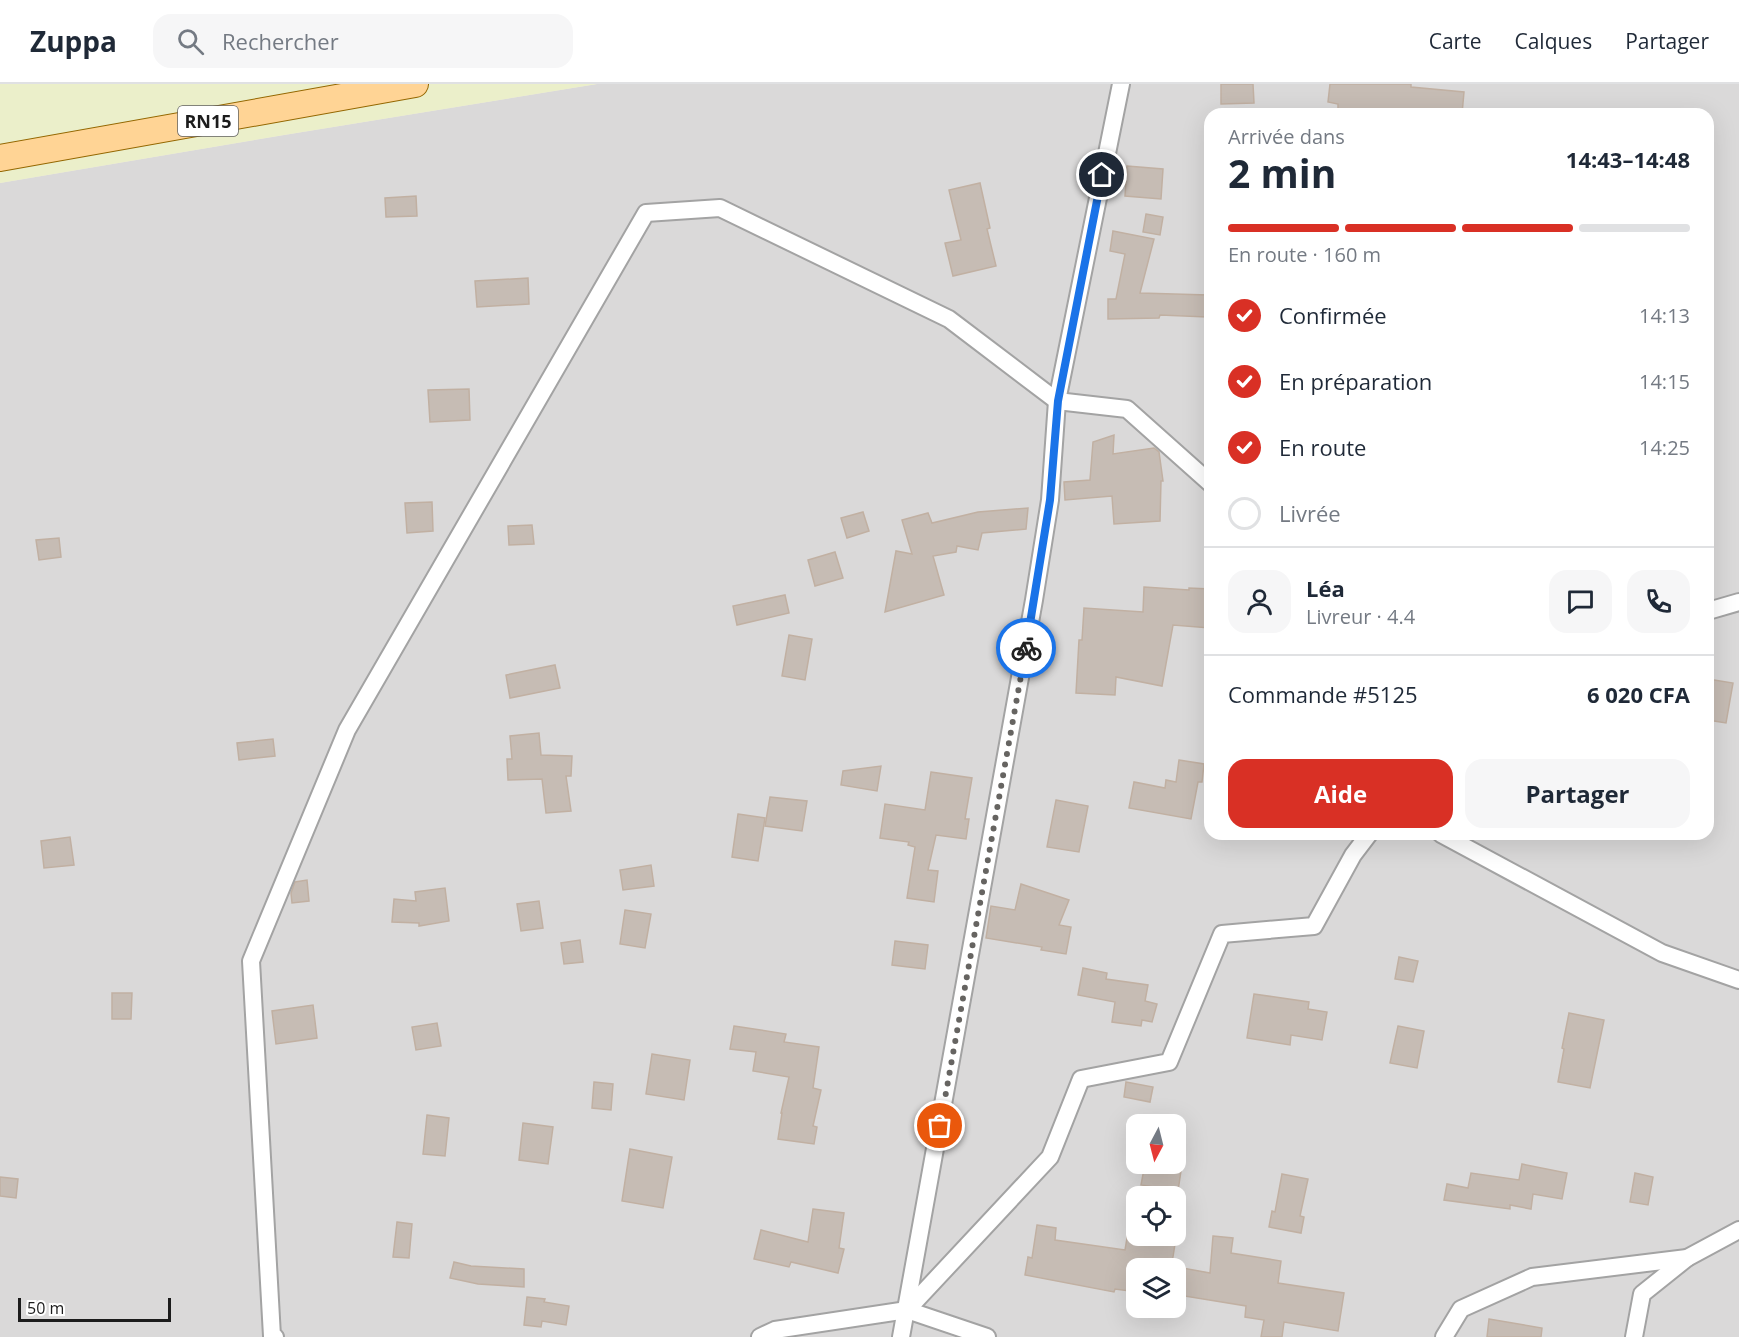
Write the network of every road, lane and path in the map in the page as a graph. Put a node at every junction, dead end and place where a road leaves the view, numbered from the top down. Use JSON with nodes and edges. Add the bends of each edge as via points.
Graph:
{"nodes":[{"id":1,"x":415,"y":84,"type":"edge"},
{"id":2,"x":1120,"y":84,"type":"edge"},
{"id":3,"x":0,"y":158,"type":"edge"},
{"id":4,"x":1058,"y":401,"type":"junction"},
{"id":5,"x":1204,"y":478,"type":"edge"},
{"id":6,"x":1739,"y":602,"type":"edge"},
{"id":7,"x":1714,"y":608,"type":"edge"},
{"id":8,"x":1364,"y":840,"type":"edge"},
{"id":9,"x":1452,"y":840,"type":"edge"},
{"id":10,"x":1739,"y":980,"type":"edge"},
{"id":11,"x":1739,"y":1230,"type":"edge"},
{"id":12,"x":1687,"y":1258,"type":"junction"},
{"id":13,"x":907,"y":1310,"type":"junction"},
{"id":14,"x":275,"y":1337,"type":"edge"},
{"id":15,"x":760,"y":1337,"type":"edge"},
{"id":16,"x":901,"y":1337,"type":"edge"},
{"id":17,"x":987,"y":1337,"type":"edge"},
{"id":18,"x":1444,"y":1337,"type":"edge"},
{"id":19,"x":1634,"y":1337,"type":"edge"}],
"edges":[{"from":1,"to":3,"type":"main road","number":"RN15"},
{"from":2,"to":4,"type":"street"},
{"from":4,"to":5,"type":"street","via":[[1128,409]]},
{"from":4,"to":13,"type":"street","via":[[1050,500],[1034,600]]},
{"from":4,"to":14,"type":"street","via":[[949,319],[720,208],[646,213],[347,730],[251,961]]},
{"from":6,"to":7,"type":"street"},
{"from":8,"to":13,"type":"street","via":[[1314,926],[1222,934],[1169,1062],[1082,1079],[1050,1157]]},
{"from":9,"to":10,"type":"street","via":[[1662,953]]},
{"from":11,"to":12,"type":"street"},
{"from":12,"to":18,"type":"street","via":[[1532,1277],[1461,1309]]},
{"from":12,"to":19,"type":"street","via":[[1642,1294]]},
{"from":13,"to":15,"type":"street","via":[[775,1330]]},
{"from":13,"to":16,"type":"street"},
{"from":13,"to":17,"type":"street"}]}
